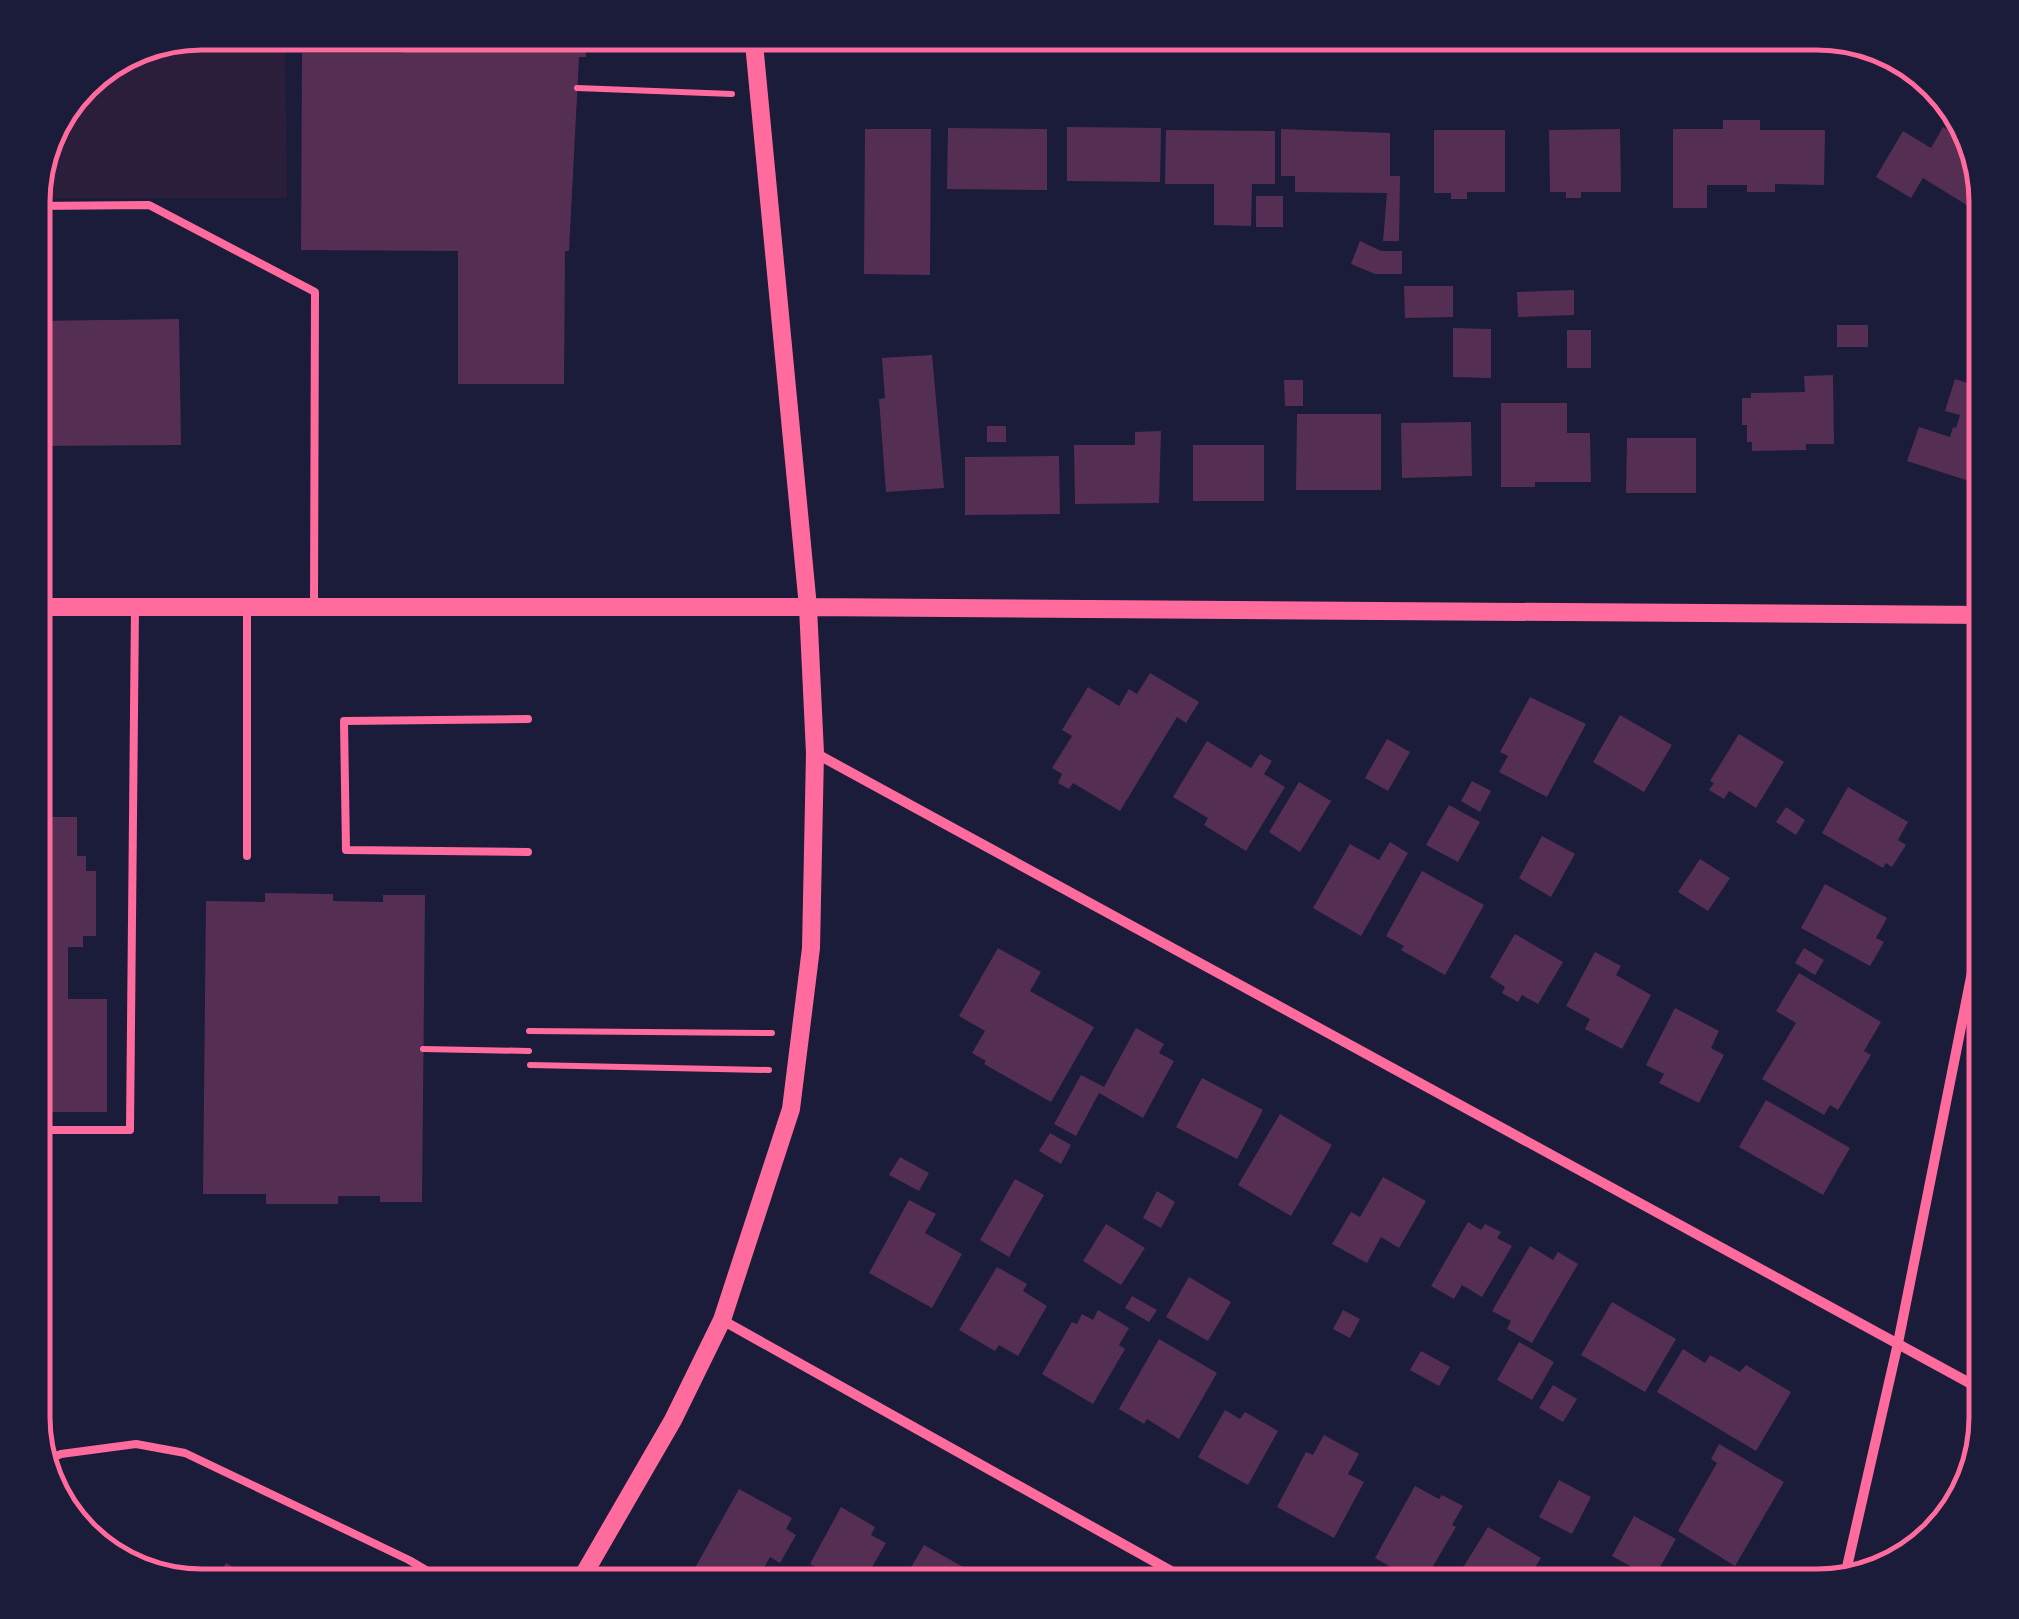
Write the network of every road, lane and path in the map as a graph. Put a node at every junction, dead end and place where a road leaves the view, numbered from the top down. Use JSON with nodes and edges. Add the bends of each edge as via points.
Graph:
{"nodes":[{"id":1,"x":754,"y":50,"type":"edge"},
{"id":2,"x":577,"y":88,"type":"dead end"},
{"id":3,"x":759,"y":95,"type":"junction"},
{"id":4,"x":50,"y":206,"type":"edge"},
{"id":5,"x":50,"y":607,"type":"edge"},
{"id":6,"x":135,"y":607,"type":"junction"},
{"id":7,"x":246,"y":607,"type":"junction"},
{"id":8,"x":314,"y":607,"type":"junction"},
{"id":9,"x":808,"y":607,"type":"junction"},
{"id":10,"x":1969,"y":616,"type":"edge"},
{"id":11,"x":528,"y":719,"type":"dead end"},
{"id":12,"x":814,"y":753,"type":"junction"},
{"id":13,"x":528,"y":852,"type":"dead end"},
{"id":14,"x":246,"y":856,"type":"dead end"},
{"id":15,"x":1969,"y":987,"type":"edge"},
{"id":16,"x":528,"y":1031,"type":"dead end"},
{"id":17,"x":800,"y":1034,"type":"junction"},
{"id":18,"x":423,"y":1050,"type":"dead end"},
{"id":19,"x":528,"y":1051,"type":"dead end"},
{"id":20,"x":530,"y":1065,"type":"dead end"},
{"id":21,"x":796,"y":1070,"type":"junction"},
{"id":22,"x":50,"y":1130,"type":"edge"},
{"id":23,"x":722,"y":1320,"type":"junction"},
{"id":24,"x":1898,"y":1343,"type":"junction"},
{"id":25,"x":1969,"y":1383,"type":"edge"},
{"id":26,"x":55,"y":1456,"type":"edge"},
{"id":27,"x":1847,"y":1566,"type":"edge"},
{"id":28,"x":425,"y":1569,"type":"edge"},
{"id":29,"x":587,"y":1569,"type":"edge"},
{"id":30,"x":1168,"y":1569,"type":"edge"}],
"edges":[{"from":1,"to":3,"type":"street"},
{"from":2,"to":3,"type":"path"},
{"from":3,"to":9,"type":"street"},
{"from":4,"to":8,"type":"lane","via":[[149,205],[315,292]]},
{"from":5,"to":6,"type":"street"},
{"from":6,"to":7,"type":"street"},
{"from":6,"to":22,"type":"lane","via":[[130,1130]]},
{"from":7,"to":8,"type":"street"},
{"from":7,"to":14,"type":"lane"},
{"from":8,"to":9,"type":"street"},
{"from":9,"to":10,"type":"street"},
{"from":9,"to":12,"type":"street"},
{"from":11,"to":13,"type":"lane","via":[[344,720],[346,850]]},
{"from":12,"to":17,"type":"street","via":[[811,948]]},
{"from":12,"to":24,"type":"street"},
{"from":15,"to":24,"type":"street"},
{"from":16,"to":17,"type":"path"},
{"from":17,"to":21,"type":"street"},
{"from":18,"to":19,"type":"path"},
{"from":20,"to":21,"type":"path"},
{"from":21,"to":23,"type":"street","via":[[790,1109]]},
{"from":23,"to":29,"type":"street"},
{"from":23,"to":30,"type":"street"},
{"from":24,"to":25,"type":"street"},
{"from":24,"to":27,"type":"street"},
{"from":26,"to":28,"type":"lane","via":[[136,1444],[185,1452]]}]}
